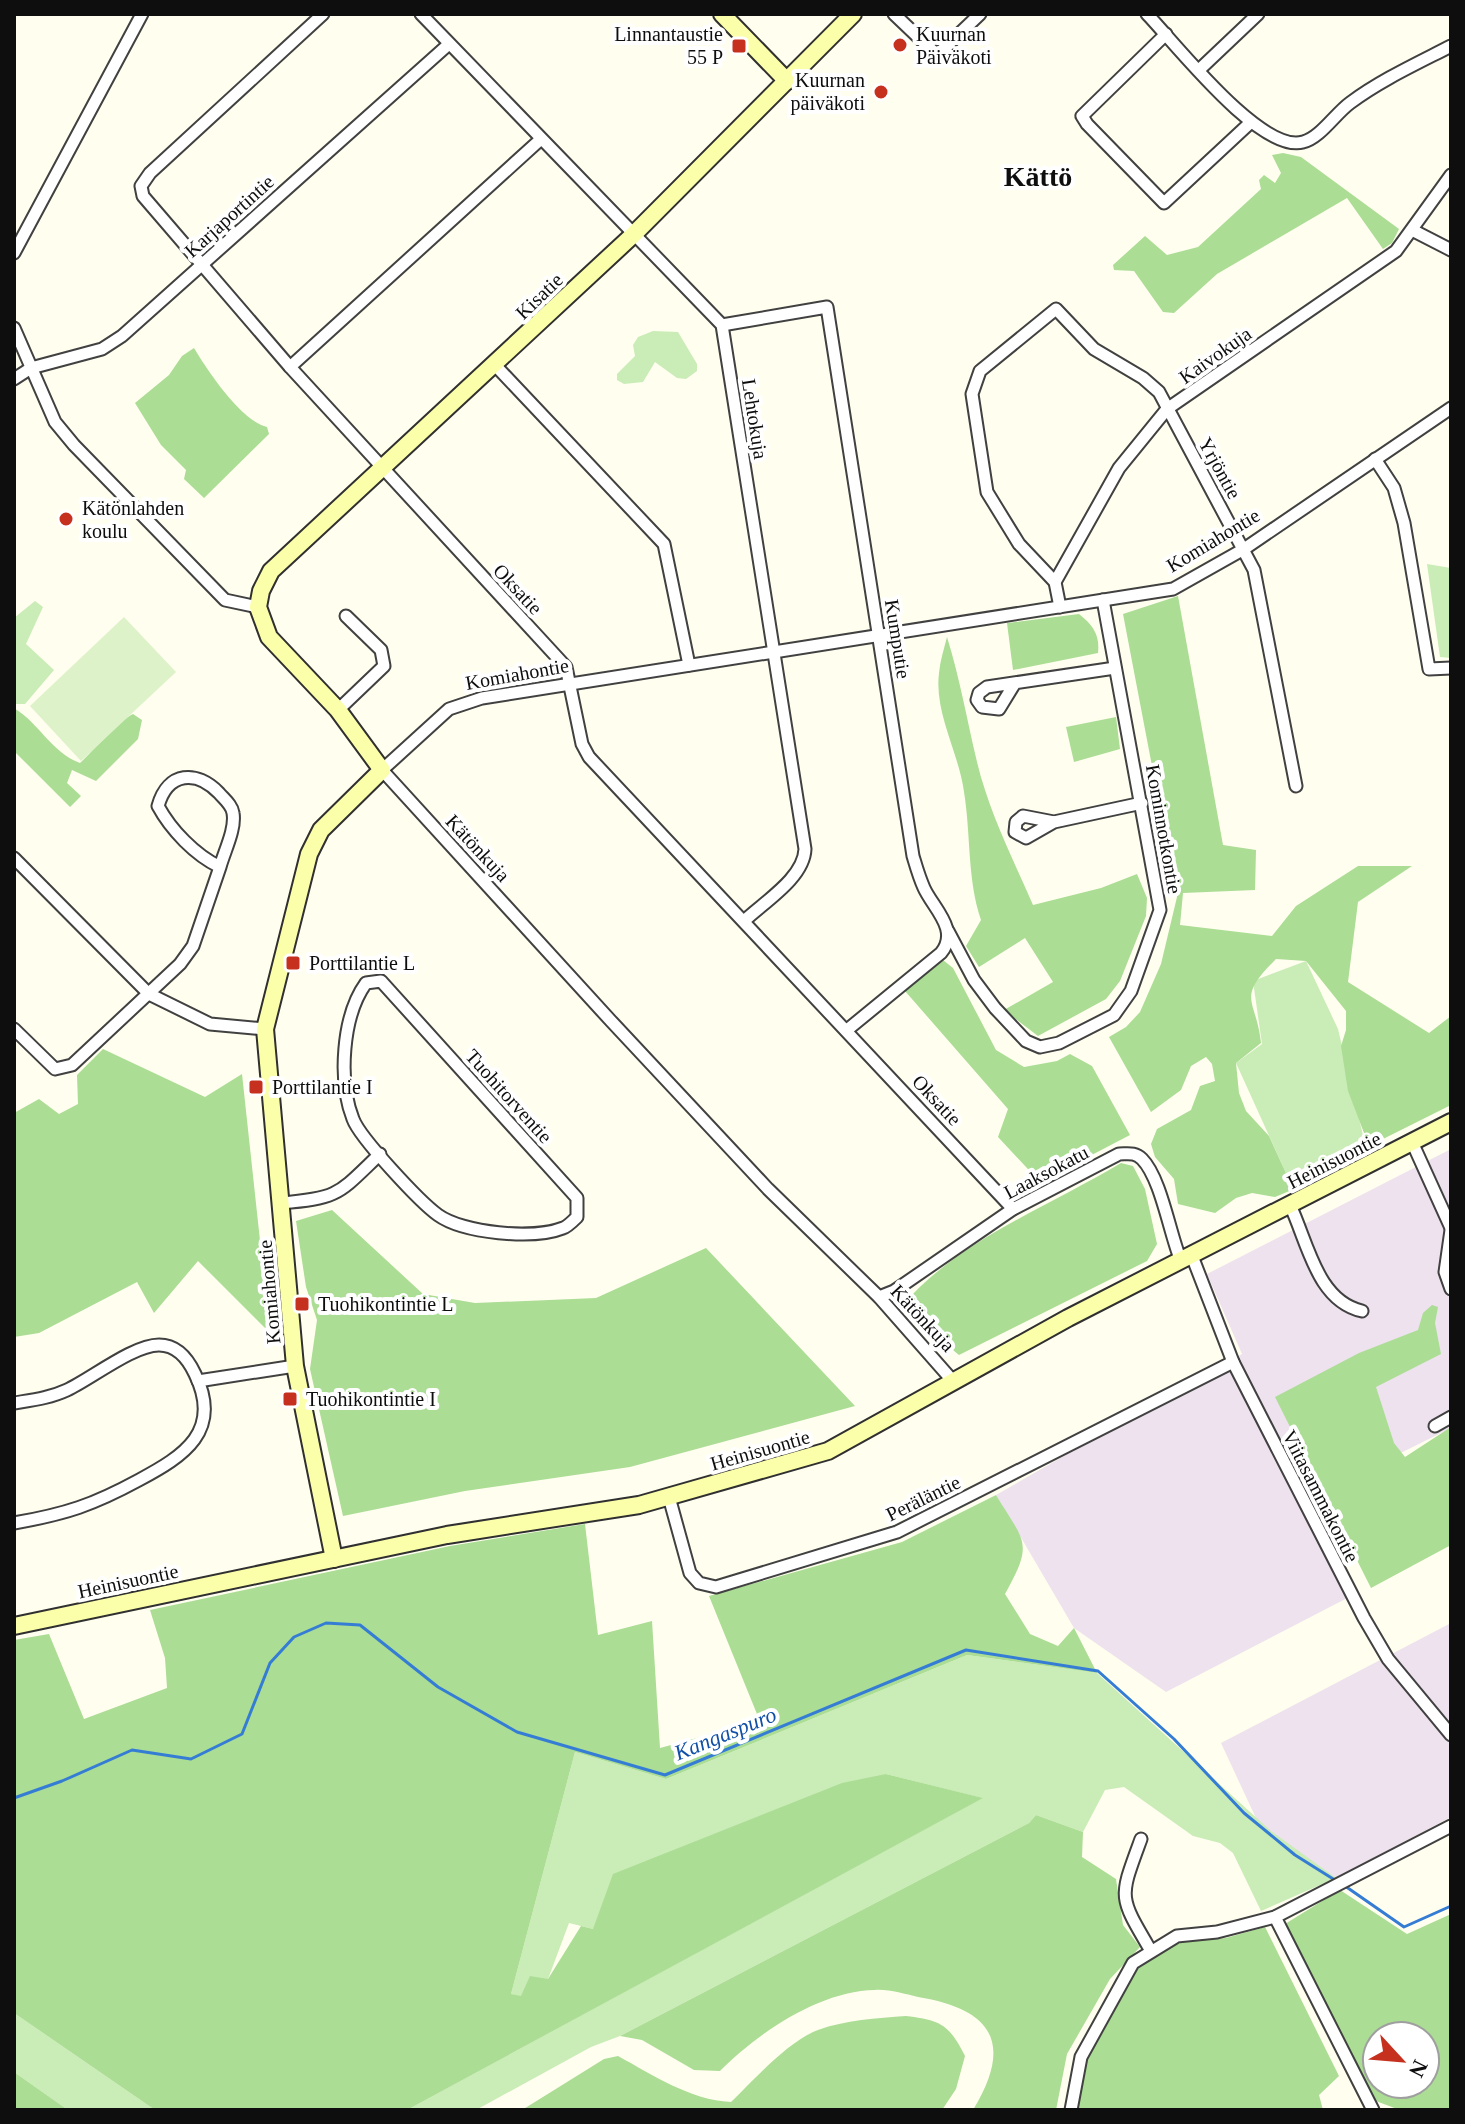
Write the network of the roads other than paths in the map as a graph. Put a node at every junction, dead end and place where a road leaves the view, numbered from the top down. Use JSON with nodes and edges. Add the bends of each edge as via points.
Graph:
{"nodes":[{"id":1,"x":142,"y":14,"type":"edge"},
{"id":2,"x":323,"y":14,"type":"edge"},
{"id":3,"x":421,"y":14,"type":"edge"},
{"id":4,"x":722,"y":14,"type":"edge"},
{"id":5,"x":853,"y":14,"type":"edge"},
{"id":6,"x":894,"y":14,"type":"edge"},
{"id":7,"x":980,"y":14,"type":"edge"},
{"id":8,"x":1147,"y":14,"type":"edge"},
{"id":9,"x":1258,"y":14,"type":"edge"},
{"id":10,"x":1166,"y":34,"type":"junction"},
{"id":11,"x":449,"y":44,"type":"junction"},
{"id":12,"x":1451,"y":46,"type":"edge"},
{"id":13,"x":1200,"y":69,"type":"junction"},
{"id":14,"x":787,"y":81,"type":"junction"},
{"id":15,"x":1250,"y":123,"type":"junction"},
{"id":16,"x":541,"y":139,"type":"junction"},
{"id":17,"x":1451,"y":175,"type":"edge"},
{"id":18,"x":1414,"y":231,"type":"junction"},
{"id":19,"x":634,"y":234,"type":"junction"},
{"id":20,"x":1451,"y":250,"type":"edge"},
{"id":21,"x":14,"y":253,"type":"edge"},
{"id":22,"x":203,"y":264,"type":"junction"},
{"id":23,"x":722,"y":325,"type":"junction"},
{"id":24,"x":14,"y":328,"type":"edge"},
{"id":25,"x":495,"y":365,"type":"junction"},
{"id":26,"x":290,"y":367,"type":"junction"},
{"id":27,"x":31,"y":368,"type":"junction"},
{"id":28,"x":14,"y":379,"type":"edge"},
{"id":29,"x":1451,"y":408,"type":"edge"},
{"id":30,"x":1167,"y":409,"type":"junction"},
{"id":31,"x":1375,"y":459,"type":"junction"},
{"id":32,"x":383,"y":469,"type":"junction"},
{"id":33,"x":1244,"y":549,"type":"junction"},
{"id":34,"x":1055,"y":582,"type":"junction"},
{"id":35,"x":1103,"y":600,"type":"junction"},
{"id":36,"x":258,"y":607,"type":"junction"},
{"id":37,"x":1060,"y":607,"type":"junction"},
{"id":38,"x":346,"y":616,"type":"dead end"},
{"id":39,"x":880,"y":636,"type":"junction"},
{"id":40,"x":775,"y":653,"type":"junction"},
{"id":41,"x":689,"y":665,"type":"junction"},
{"id":42,"x":1115,"y":668,"type":"junction"},
{"id":43,"x":1451,"y":668,"type":"edge"},
{"id":44,"x":1015,"y":683,"type":"dead end"},
{"id":45,"x":572,"y":685,"type":"junction"},
{"id":46,"x":338,"y":710,"type":"junction"},
{"id":47,"x":382,"y":770,"type":"junction"},
{"id":48,"x":1296,"y":786,"type":"dead end"},
{"id":49,"x":1142,"y":803,"type":"junction"},
{"id":50,"x":1054,"y":822,"type":"dead end"},
{"id":51,"x":14,"y":858,"type":"edge"},
{"id":52,"x":220,"y":867,"type":"junction"},
{"id":53,"x":744,"y":921,"type":"junction"},
{"id":54,"x":948,"y":930,"type":"junction"},
{"id":55,"x":149,"y":994,"type":"junction"},
{"id":56,"x":14,"y":1029,"type":"edge"},
{"id":57,"x":265,"y":1029,"type":"junction"},
{"id":58,"x":847,"y":1030,"type":"junction"},
{"id":59,"x":1451,"y":1122,"type":"edge"},
{"id":60,"x":1412,"y":1142,"type":"junction"},
{"id":61,"x":380,"y":1154,"type":"junction"},
{"id":62,"x":281,"y":1203,"type":"junction"},
{"id":63,"x":1290,"y":1205,"type":"junction"},
{"id":64,"x":1013,"y":1209,"type":"junction"},
{"id":65,"x":1451,"y":1229,"type":"edge"},
{"id":66,"x":1186,"y":1258,"type":"junction"},
{"id":67,"x":1451,"y":1289,"type":"edge"},
{"id":68,"x":879,"y":1297,"type":"junction"},
{"id":69,"x":1362,"y":1311,"type":"dead end"},
{"id":70,"x":1233,"y":1362,"type":"junction"},
{"id":71,"x":295,"y":1366,"type":"junction"},
{"id":72,"x":952,"y":1380,"type":"junction"},
{"id":73,"x":198,"y":1381,"type":"junction"},
{"id":74,"x":14,"y":1403,"type":"edge"},
{"id":75,"x":1451,"y":1417,"type":"edge"},
{"id":76,"x":1435,"y":1426,"type":"dead end"},
{"id":77,"x":669,"y":1497,"type":"junction"},
{"id":78,"x":14,"y":1523,"type":"edge"},
{"id":79,"x":334,"y":1559,"type":"junction"},
{"id":80,"x":14,"y":1626,"type":"edge"},
{"id":81,"x":1451,"y":1735,"type":"edge"},
{"id":82,"x":1451,"y":1826,"type":"edge"},
{"id":83,"x":1141,"y":1839,"type":"dead end"},
{"id":84,"x":1275,"y":1917,"type":"junction"},
{"id":85,"x":1151,"y":1951,"type":"junction"},
{"id":86,"x":1071,"y":2110,"type":"edge"},
{"id":87,"x":1373,"y":2110,"type":"edge"}],
"edges":[{"from":1,"to":21,"type":"street"},
{"from":2,"to":22,"type":"street","name":"Oksatie","via":[[141,186],[148,205]]},
{"from":3,"to":11,"type":"street"},
{"from":4,"to":14,"type":"street"},
{"from":5,"to":14,"type":"street","name":"Kisatie"},
{"from":6,"to":7,"type":"street","via":[[937,55]]},
{"from":8,"to":10,"type":"street"},
{"from":9,"to":13,"type":"street"},
{"from":10,"to":13,"type":"street"},
{"from":10,"to":15,"type":"street","via":[[1082,116],[1087,124],[1164,203]]},
{"from":11,"to":16,"type":"street"},
{"from":11,"to":22,"type":"street","name":"Karjaportintie"},
{"from":12,"to":15,"type":"street","via":[[1349,104],[1306,142],[1284,140]]},
{"from":13,"to":15,"type":"street"},
{"from":14,"to":19,"type":"street","name":"Kisatie"},
{"from":16,"to":19,"type":"street"},
{"from":16,"to":26,"type":"street"},
{"from":17,"to":18,"type":"street","name":"Kaivokuja"},
{"from":18,"to":20,"type":"street"},
{"from":18,"to":30,"type":"street","name":"Kaivokuja","via":[[1396,251]]},
{"from":19,"to":23,"type":"street"},
{"from":19,"to":25,"type":"street","name":"Kisatie"},
{"from":22,"to":26,"type":"street","name":"Oksatie"},
{"from":22,"to":27,"type":"street","name":"Karjaportintie","via":[[102,349]]},
{"from":23,"to":39,"type":"street","name":"Kumputie","via":[[827,307]]},
{"from":23,"to":40,"type":"street","name":"Lehtokuja"},
{"from":24,"to":27,"type":"street"},
{"from":25,"to":32,"type":"street","name":"Kisatie"},
{"from":25,"to":41,"type":"street","via":[[664,544]]},
{"from":26,"to":32,"type":"street","name":"Oksatie"},
{"from":27,"to":28,"type":"street","name":"Karjaportintie"},
{"from":27,"to":36,"type":"street","via":[[55,422],[113,487],[225,600]]},
{"from":29,"to":31,"type":"street","name":"Komiahontie"},
{"from":30,"to":33,"type":"street","name":"Yrjöntie"},
{"from":30,"to":34,"type":"street","name":"Kaivokuja","via":[[1119,468]]},
{"from":30,"to":34,"type":"street","name":"Yrjöntie","via":[[1159,392],[1094,349],[1056,309],[980,371],[972,394],[987,492],[1019,544]]},
{"from":31,"to":33,"type":"street","name":"Komiahontie"},
{"from":31,"to":43,"type":"street","via":[[1394,488],[1404,523],[1429,669]]},
{"from":32,"to":36,"type":"street","name":"Kisatie","via":[[271,571]]},
{"from":32,"to":45,"type":"street","name":"Oksatie","via":[[566,667]]},
{"from":33,"to":35,"type":"street","name":"Komiahontie","via":[[1173,589]]},
{"from":33,"to":48,"type":"street","name":"Yrjöntie","via":[[1254,570]]},
{"from":34,"to":37,"type":"street"},
{"from":35,"to":37,"type":"street","name":"Komiahontie"},
{"from":35,"to":42,"type":"street","name":"Kominnotkontie"},
{"from":36,"to":46,"type":"street","name":"Kätönkuja","via":[[269,637]]},
{"from":37,"to":39,"type":"street","name":"Komiahontie"},
{"from":38,"to":46,"type":"street","via":[[381,650],[384,666]]},
{"from":39,"to":40,"type":"street","name":"Komiahontie"},
{"from":39,"to":54,"type":"street","name":"Kumputie","via":[[913,856],[924,889]]},
{"from":40,"to":41,"type":"street","name":"Komiahontie"},
{"from":40,"to":53,"type":"street","name":"Lehtokuja","via":[[805,859]]},
{"from":41,"to":45,"type":"street","name":"Komiahontie"},
{"from":42,"to":44,"type":"street"},
{"from":42,"to":49,"type":"street","name":"Kominnotkontie"},
{"from":45,"to":47,"type":"street","name":"Komiahontie","via":[[482,698],[449,709]]},
{"from":45,"to":53,"type":"street","name":"Oksatie","via":[[589,757]]},
{"from":46,"to":47,"type":"street","name":"Kätönkuja"},
{"from":47,"to":57,"type":"street","name":"Komiahontie","via":[[321,830],[309,854]]},
{"from":47,"to":68,"type":"street","name":"Kätönkuja","via":[[768,1189]]},
{"from":49,"to":50,"type":"street"},
{"from":49,"to":54,"type":"street","name":"Kominnotkontie","via":[[1160,910],[1131,991],[1114,1015],[1059,1043],[1040,1047],[1026,1041],[974,980]]},
{"from":51,"to":55,"type":"street"},
{"from":52,"to":52,"type":"street","via":[[203,859],[158,806],[181,779],[194,775],[207,781],[232,808]]},
{"from":52,"to":55,"type":"street","via":[[193,946]]},
{"from":53,"to":58,"type":"street","name":"Oksatie"},
{"from":54,"to":58,"type":"street","via":[[941,953]]},
{"from":55,"to":56,"type":"street","via":[[63,1069],[55,1069]]},
{"from":55,"to":57,"type":"street","via":[[210,1024]]},
{"from":57,"to":62,"type":"street","name":"Komiahontie"},
{"from":58,"to":64,"type":"street","name":"Oksatie"},
{"from":59,"to":60,"type":"street","name":"Heinisuontie"},
{"from":60,"to":63,"type":"street","name":"Heinisuontie"},
{"from":60,"to":65,"type":"street"},
{"from":61,"to":61,"type":"street","name":"Tuohitorventie","via":[[353,1119],[345,1049],[357,995],[366,983],[381,981],[577,1198],[577,1217],[563,1228],[512,1234],[465,1227],[438,1215]]},
{"from":61,"to":62,"type":"street","via":[[326,1199]]},
{"from":62,"to":71,"type":"street","name":"Komiahontie"},
{"from":63,"to":66,"type":"street","name":"Heinisuontie"},
{"from":63,"to":69,"type":"street","via":[[1325,1286],[1336,1301]]},
{"from":64,"to":66,"type":"street","name":"Laaksokatu","via":[[1119,1154],[1134,1153],[1153,1177]]},
{"from":64,"to":68,"type":"street","name":"Laaksokatu"},
{"from":65,"to":67,"type":"street","via":[[1445,1272]]},
{"from":66,"to":70,"type":"street","name":"Viitasammakontie"},
{"from":66,"to":72,"type":"street","name":"Heinisuontie"},
{"from":68,"to":72,"type":"street","name":"Kätönkuja"},
{"from":70,"to":77,"type":"street","name":"Peräläntie","via":[[897,1532],[716,1587],[699,1583],[690,1573]]},
{"from":70,"to":81,"type":"street","name":"Viitasammakontie","via":[[1364,1618],[1388,1659]]},
{"from":71,"to":73,"type":"street"},
{"from":71,"to":79,"type":"street","name":"Komiahontie"},
{"from":72,"to":77,"type":"street","name":"Heinisuontie","via":[[828,1451]]},
{"from":73,"to":74,"type":"street","via":[[184,1356],[160,1345],[51,1397]]},
{"from":73,"to":78,"type":"street","via":[[205,1410],[202,1423],[179,1459],[93,1505]]},
{"from":75,"to":76,"type":"street"},
{"from":77,"to":79,"type":"street","name":"Heinisuontie"},
{"from":79,"to":80,"type":"street","name":"Heinisuontie"},
{"from":82,"to":84,"type":"street"},
{"from":83,"to":85,"type":"street","via":[[1123,1888],[1125,1903]]},
{"from":84,"to":85,"type":"street","via":[[1177,1936]]},
{"from":84,"to":87,"type":"street"},
{"from":85,"to":86,"type":"street","via":[[1133,1963],[1091,2037],[1081,2057]]}]}
